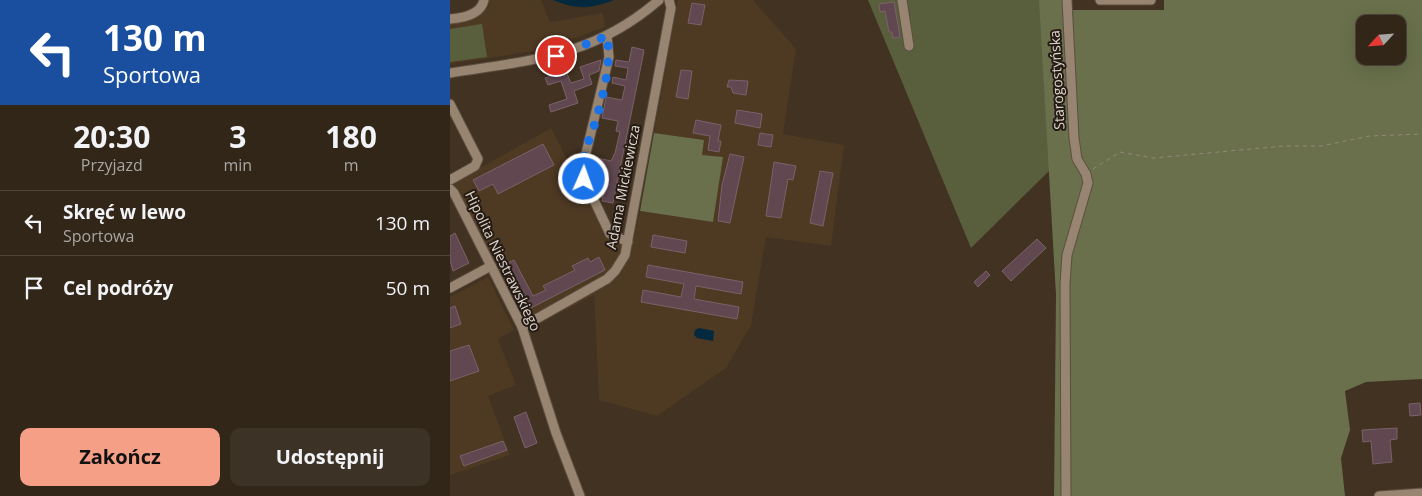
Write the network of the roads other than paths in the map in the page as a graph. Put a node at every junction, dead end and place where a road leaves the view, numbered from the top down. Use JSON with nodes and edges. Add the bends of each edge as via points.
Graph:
{"nodes":[{"id":1,"x":484,"y":0,"type":"edge"},
{"id":2,"x":659,"y":0,"type":"edge"},
{"id":3,"x":669,"y":0,"type":"edge"},
{"id":4,"x":902,"y":0,"type":"edge"},
{"id":5,"x":1067,"y":0,"type":"edge"},
{"id":6,"x":1100,"y":0,"type":"edge"},
{"id":7,"x":1151,"y":0,"type":"edge"},
{"id":8,"x":450,"y":20,"type":"edge"},
{"id":9,"x":607,"y":36,"type":"junction"},
{"id":10,"x":910,"y":46,"type":"dead end"},
{"id":11,"x":450,"y":73,"type":"edge"},
{"id":12,"x":450,"y":104,"type":"edge"},
{"id":13,"x":450,"y":180,"type":"edge"},
{"id":14,"x":450,"y":189,"type":"edge"},
{"id":15,"x":628,"y":242,"type":"junction"},
{"id":16,"x":492,"y":266,"type":"junction"},
{"id":17,"x":450,"y":288,"type":"edge"},
{"id":18,"x":522,"y":327,"type":"junction"},
{"id":19,"x":1422,"y":492,"type":"edge"},
{"id":20,"x":580,"y":496,"type":"edge"},
{"id":21,"x":1066,"y":496,"type":"edge"},
{"id":22,"x":1378,"y":496,"type":"edge"}],
"edges":[{"from":1,"to":8,"type":"street","via":[[476,11]]},
{"from":2,"to":9,"type":"street"},
{"from":3,"to":15,"type":"street","name":"Adama Mickiewicza"},
{"from":4,"to":10,"type":"street"},
{"from":5,"to":21,"type":"street","name":"Starogostyńska","via":[[1074,138],[1077,159],[1088,183],[1067,255]]},
{"from":6,"to":7,"type":"street"},
{"from":9,"to":11,"type":"street","via":[[556,56]]},
{"from":9,"to":15,"type":"street","via":[[609,57],[582,170],[610,234]]},
{"from":12,"to":13,"type":"street","name":"Hipolita Niestrawskiego","via":[[478,159],[475,166]]},
{"from":14,"to":16,"type":"street","name":"Hipolita Niestrawskiego"},
{"from":15,"to":18,"type":"street","name":"Adama Mickiewicza","via":[[621,264],[606,279]]},
{"from":16,"to":17,"type":"street"},
{"from":16,"to":18,"type":"street","name":"Hipolita Niestrawskiego"},
{"from":18,"to":20,"type":"street","name":"Hipolita Niestrawskiego"},
{"from":19,"to":22,"type":"street"}]}
